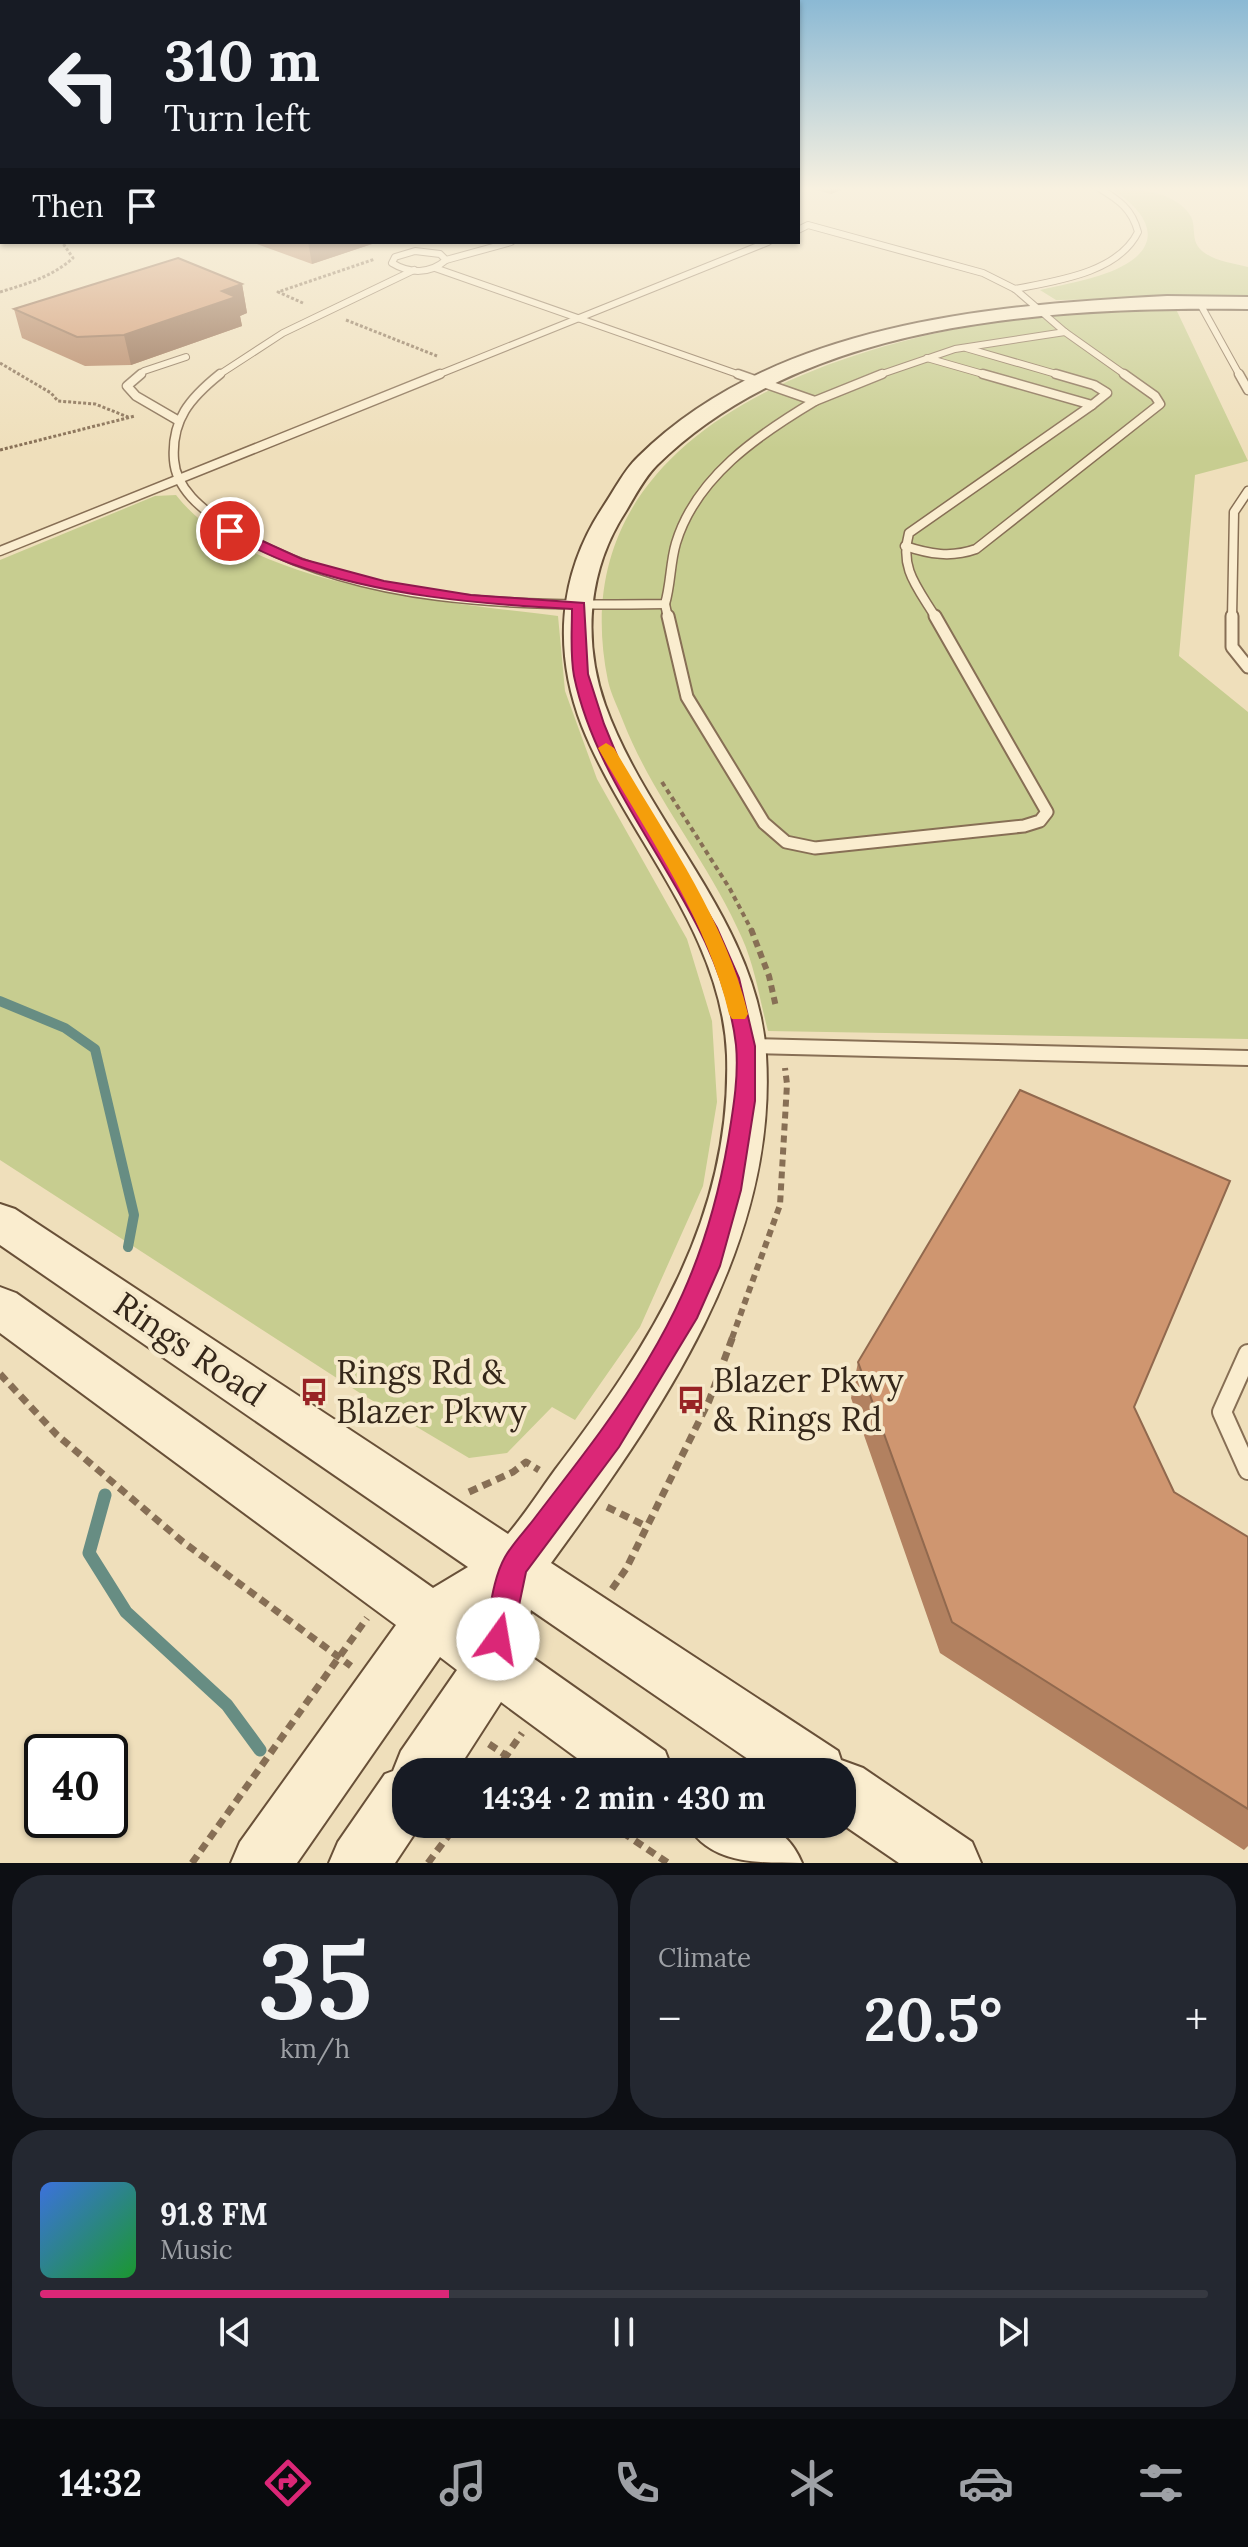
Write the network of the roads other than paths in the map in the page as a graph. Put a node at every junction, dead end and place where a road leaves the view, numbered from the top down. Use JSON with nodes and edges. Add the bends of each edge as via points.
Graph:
{"nodes":[{"id":1,"x":404,"y":275,"type":"edge"},
{"id":2,"x":455,"y":275,"type":"edge"},
{"id":3,"x":686,"y":275,"type":"edge"},
{"id":4,"x":987,"y":275,"type":"edge"},
{"id":5,"x":1074,"y":275,"type":"edge"},
{"id":6,"x":1015,"y":289,"type":"junction"},
{"id":7,"x":1199,"y":302,"type":"junction"},
{"id":8,"x":1248,"y":303,"type":"edge"},
{"id":9,"x":1039,"y":310,"type":"junction"},
{"id":10,"x":579,"y":318,"type":"junction"},
{"id":11,"x":1065,"y":332,"type":"junction"},
{"id":12,"x":963,"y":348,"type":"junction"},
{"id":13,"x":186,"y":357,"type":"dead end"},
{"id":14,"x":927,"y":358,"type":"junction"},
{"id":15,"x":760,"y":382,"type":"junction"},
{"id":16,"x":1248,"y":390,"type":"edge"},
{"id":17,"x":815,"y":401,"type":"junction"},
{"id":18,"x":1092,"y":405,"type":"junction"},
{"id":19,"x":179,"y":421,"type":"junction"},
{"id":20,"x":177,"y":479,"type":"junction"},
{"id":21,"x":1248,"y":491,"type":"edge"},
{"id":22,"x":905,"y":546,"type":"junction"},
{"id":23,"x":0,"y":551,"type":"edge"},
{"id":24,"x":665,"y":604,"type":"junction"},
{"id":25,"x":579,"y":606,"type":"junction"},
{"id":26,"x":1248,"y":667,"type":"edge"},
{"id":27,"x":746,"y":1046,"type":"junction"},
{"id":28,"x":1248,"y":1058,"type":"edge"},
{"id":29,"x":0,"y":1222,"type":"edge"},
{"id":30,"x":0,"y":1307,"type":"edge"},
{"id":31,"x":1248,"y":1354,"type":"edge"},
{"id":32,"x":1248,"y":1470,"type":"edge"},
{"id":33,"x":514,"y":1566,"type":"junction"},
{"id":34,"x":434,"y":1621,"type":"junction"},
{"id":35,"x":493,"y":1664,"type":"junction"},
{"id":36,"x":432,"y":1758,"type":"edge"},
{"id":37,"x":624,"y":1758,"type":"edge"},
{"id":38,"x":796,"y":1758,"type":"edge"},
{"id":39,"x":856,"y":1799,"type":"edge"},
{"id":40,"x":392,"y":1815,"type":"edge"},
{"id":41,"x":737,"y":1838,"type":"edge"},
{"id":42,"x":261,"y":1863,"type":"edge"},
{"id":43,"x":359,"y":1863,"type":"edge"},
{"id":44,"x":772,"y":1863,"type":"edge"},
{"id":45,"x":951,"y":1863,"type":"edge"}],
"edges":[{"from":1,"to":19,"type":"lane","via":[[275,338],[218,377],[181,412]]},
{"from":2,"to":10,"type":"lane"},
{"from":3,"to":10,"type":"lane"},
{"from":4,"to":6,"type":"lane"},
{"from":5,"to":6,"type":"lane"},
{"from":6,"to":9,"type":"lane"},
{"from":7,"to":8,"type":"street"},
{"from":7,"to":9,"type":"street"},
{"from":7,"to":16,"type":"lane"},
{"from":9,"to":11,"type":"lane"},
{"from":9,"to":15,"type":"street","via":[[877,339]]},
{"from":10,"to":15,"type":"lane"},
{"from":10,"to":20,"type":"lane"},
{"from":11,"to":12,"type":"lane"},
{"from":11,"to":22,"type":"lane","via":[[1160,404],[976,549],[948,556]]},
{"from":12,"to":14,"type":"lane"},
{"from":12,"to":18,"type":"lane","via":[[1107,393]]},
{"from":13,"to":19,"type":"lane","via":[[144,371],[127,386]]},
{"from":14,"to":17,"type":"lane"},
{"from":14,"to":18,"type":"lane"},
{"from":15,"to":17,"type":"lane"},
{"from":15,"to":25,"type":"street","via":[[689,425],[635,475],[607,513],[594,543]]},
{"from":17,"to":24,"type":"lane","via":[[777,422],[696,499],[676,544]]},
{"from":18,"to":22,"type":"lane","via":[[909,533]]},
{"from":19,"to":20,"type":"lane","via":[[172,447]]},
{"from":20,"to":23,"type":"lane"},
{"from":20,"to":25,"type":"lane","via":[[230,531],[297,561],[383,585],[471,599]]},
{"from":21,"to":26,"type":"lane","via":[[1234,512],[1232,647]]},
{"from":22,"to":24,"type":"lane","via":[[910,574],[1045,804],[1047,812],[1040,821],[815,848],[780,840],[764,823],[687,697]]},
{"from":24,"to":25,"type":"lane"},
{"from":25,"to":27,"type":"street","via":[[581,674],[596,724],[610,758],[708,928],[730,978]]},
{"from":27,"to":28,"type":"lane"},
{"from":27,"to":33,"type":"street","via":[[736,1166],[708,1266],[691,1305],[610,1439]]},
{"from":29,"to":33,"type":"street","name":"Rings Road"},
{"from":30,"to":34,"type":"street"},
{"from":31,"to":32,"type":"lane","via":[[1222,1412]]},
{"from":33,"to":34,"type":"street"},
{"from":33,"to":35,"type":"street"},
{"from":33,"to":38,"type":"street","name":"Rings Road"},
{"from":34,"to":35,"type":"street"},
{"from":34,"to":42,"type":"street"},
{"from":35,"to":36,"type":"street"},
{"from":35,"to":37,"type":"street"},
{"from":39,"to":45,"type":"street"},
{"from":40,"to":43,"type":"street"},
{"from":41,"to":44,"type":"street"}]}
